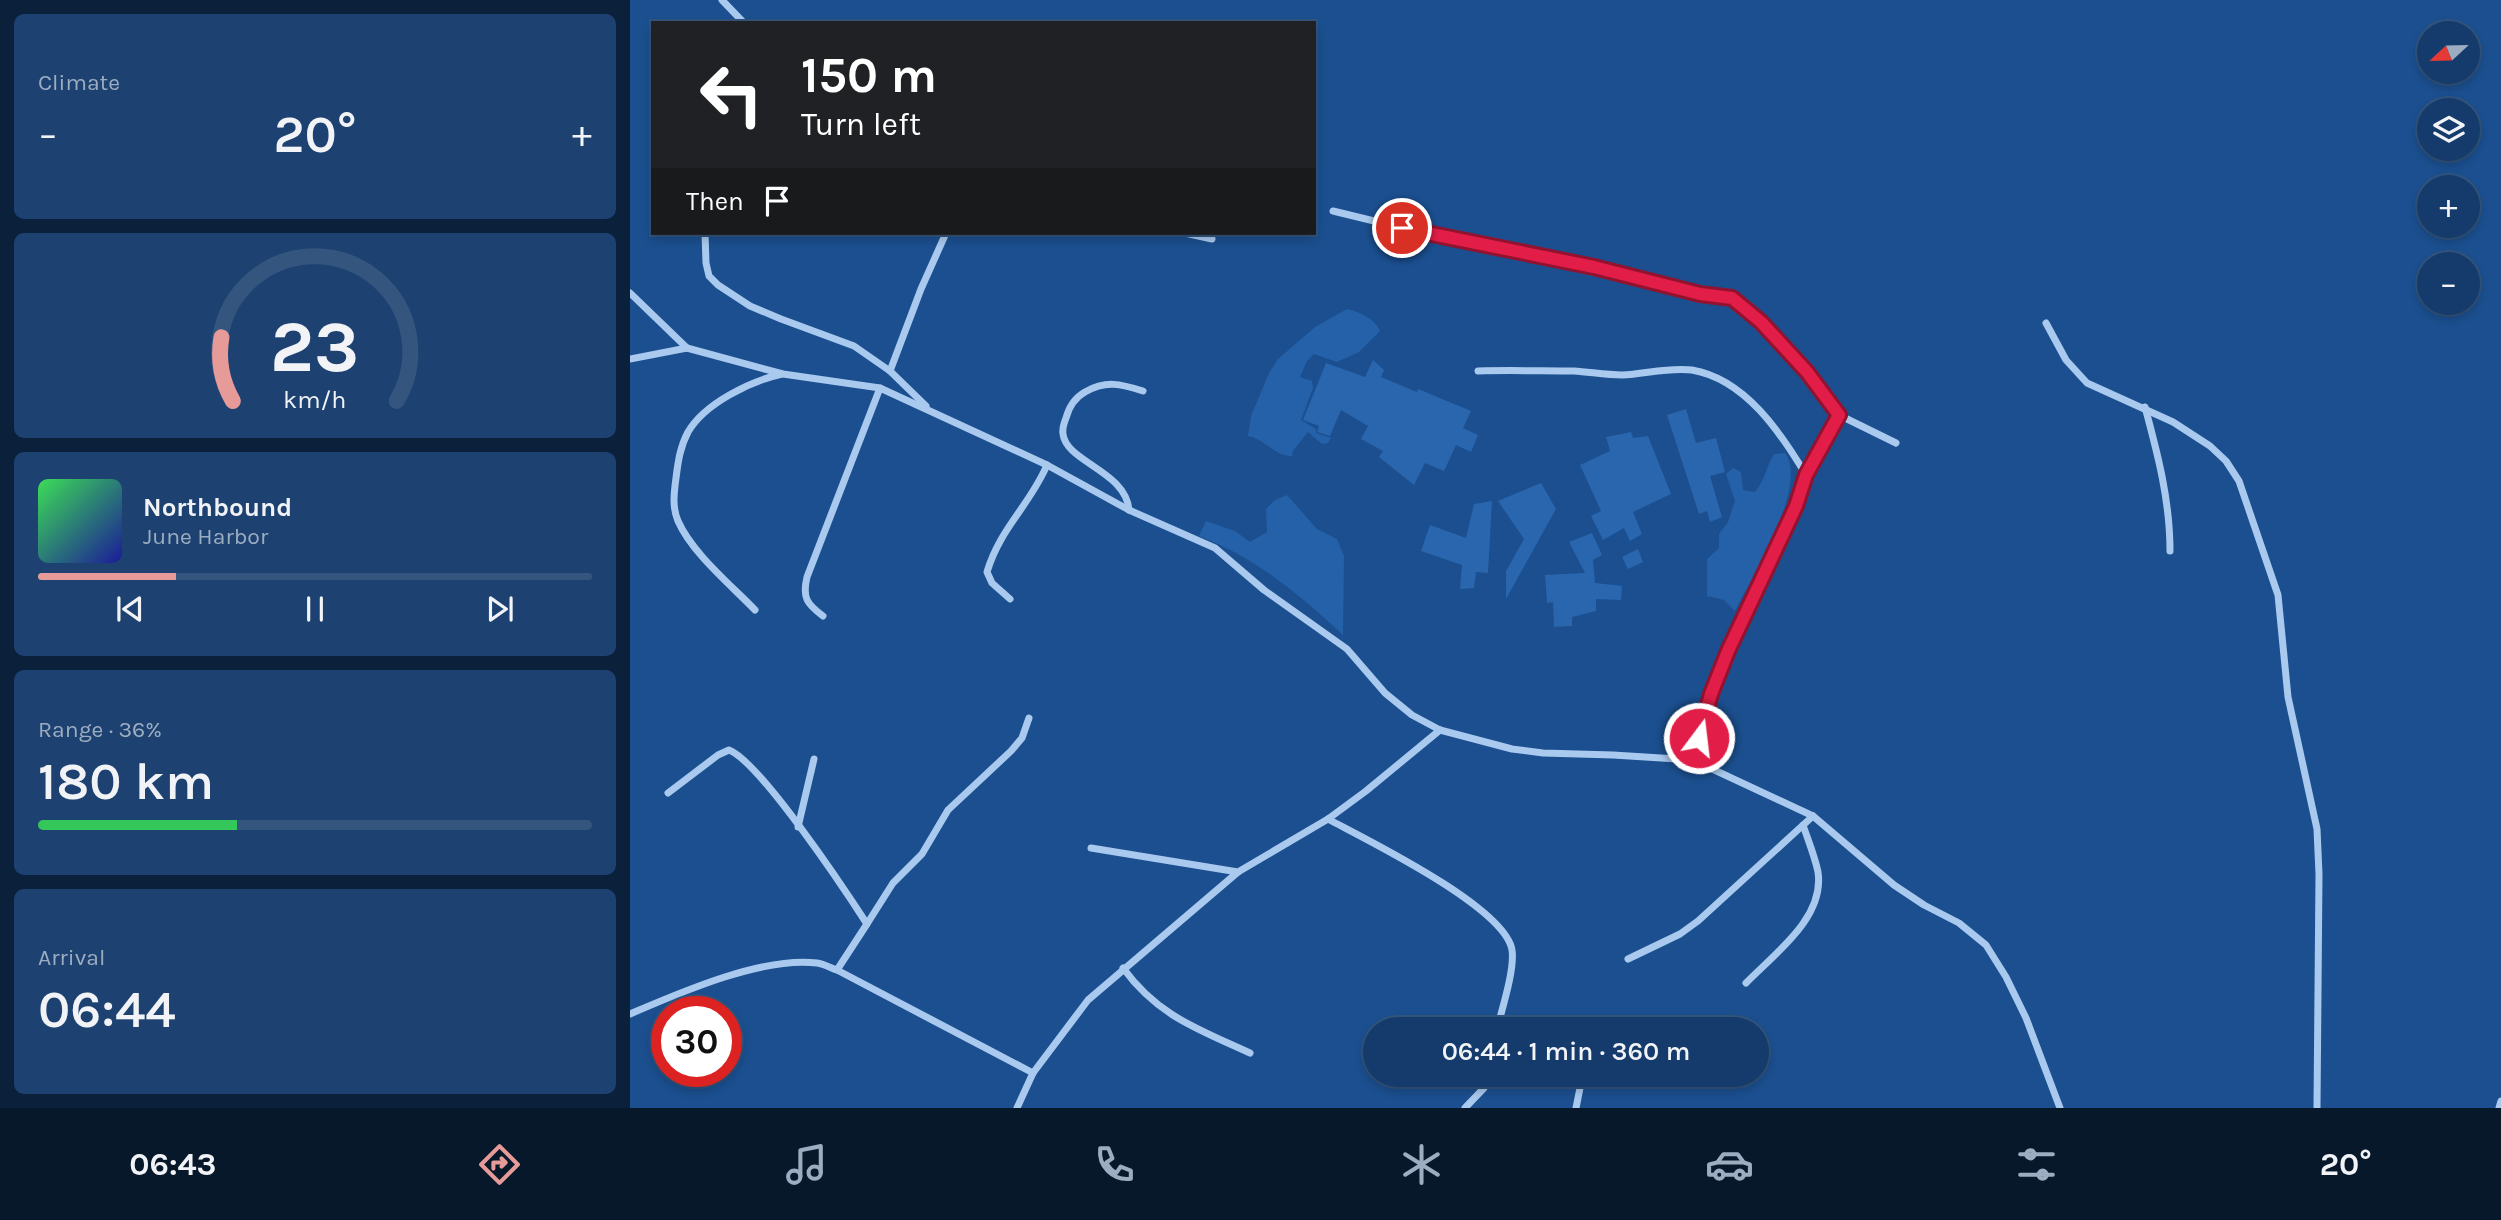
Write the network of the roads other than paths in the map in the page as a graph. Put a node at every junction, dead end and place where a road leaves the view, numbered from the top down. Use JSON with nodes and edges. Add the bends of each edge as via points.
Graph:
{"nodes":[{"id":1,"x":722,"y":0,"type":"edge"},
{"id":2,"x":742,"y":21,"type":"edge"},
{"id":3,"x":1333,"y":211,"type":"dead end"},
{"id":4,"x":705,"y":235,"type":"edge"},
{"id":5,"x":945,"y":235,"type":"edge"},
{"id":6,"x":1194,"y":235,"type":"edge"},
{"id":7,"x":1212,"y":239,"type":"dead end"},
{"id":8,"x":630,"y":293,"type":"edge"},
{"id":9,"x":2046,"y":323,"type":"dead end"},
{"id":10,"x":687,"y":348,"type":"junction"},
{"id":11,"x":630,"y":359,"type":"edge"},
{"id":12,"x":890,"y":370,"type":"junction"},
{"id":13,"x":1478,"y":371,"type":"dead end"},
{"id":14,"x":783,"y":374,"type":"junction"},
{"id":15,"x":880,"y":388,"type":"junction"},
{"id":16,"x":1143,"y":391,"type":"dead end"},
{"id":17,"x":2145,"y":407,"type":"junction"},
{"id":18,"x":929,"y":409,"type":"junction"},
{"id":19,"x":1839,"y":415,"type":"junction"},
{"id":20,"x":1896,"y":443,"type":"dead end"},
{"id":21,"x":1047,"y":465,"type":"junction"},
{"id":22,"x":1806,"y":475,"type":"junction"},
{"id":23,"x":1129,"y":510,"type":"junction"},
{"id":24,"x":2170,"y":551,"type":"dead end"},
{"id":25,"x":1010,"y":599,"type":"dead end"},
{"id":26,"x":755,"y":610,"type":"dead end"},
{"id":27,"x":823,"y":616,"type":"dead end"},
{"id":28,"x":1029,"y":719,"type":"dead end"},
{"id":29,"x":1440,"y":730,"type":"junction"},
{"id":30,"x":814,"y":759,"type":"dead end"},
{"id":31,"x":1693,"y":760,"type":"junction"},
{"id":32,"x":668,"y":793,"type":"dead end"},
{"id":33,"x":1812,"y":816,"type":"junction"},
{"id":34,"x":1328,"y":819,"type":"junction"},
{"id":35,"x":1803,"y":825,"type":"junction"},
{"id":36,"x":799,"y":827,"type":"junction"},
{"id":37,"x":1091,"y":848,"type":"dead end"},
{"id":38,"x":1238,"y":872,"type":"junction"},
{"id":39,"x":867,"y":924,"type":"junction"},
{"id":40,"x":1628,"y":959,"type":"dead end"},
{"id":41,"x":1123,"y":968,"type":"junction"},
{"id":42,"x":837,"y":970,"type":"junction"},
{"id":43,"x":1746,"y":983,"type":"dead end"},
{"id":44,"x":630,"y":1014,"type":"edge"},
{"id":45,"x":1500,"y":1017,"type":"edge"},
{"id":46,"x":1250,"y":1053,"type":"dead end"},
{"id":47,"x":1033,"y":1073,"type":"junction"},
{"id":48,"x":1485,"y":1087,"type":"edge"},
{"id":49,"x":1580,"y":1087,"type":"edge"},
{"id":50,"x":2501,"y":1101,"type":"edge"},
{"id":51,"x":1017,"y":1108,"type":"edge"},
{"id":52,"x":1465,"y":1108,"type":"edge"},
{"id":53,"x":1576,"y":1108,"type":"edge"},
{"id":54,"x":2060,"y":1108,"type":"edge"},
{"id":55,"x":2317,"y":1108,"type":"edge"},
{"id":56,"x":2499,"y":1108,"type":"edge"}],
"edges":[{"from":1,"to":2,"type":"street"},
{"from":3,"to":19,"type":"street","via":[[1732,298],[1807,372]]},
{"from":4,"to":12,"type":"street","via":[[709,276],[718,285],[760,310],[855,345]]},
{"from":5,"to":12,"type":"street"},
{"from":6,"to":7,"type":"street"},
{"from":8,"to":10,"type":"street"},
{"from":9,"to":17,"type":"street","via":[[2066,360],[2087,383]]},
{"from":10,"to":11,"type":"street"},
{"from":10,"to":14,"type":"street"},
{"from":12,"to":18,"type":"street"},
{"from":13,"to":22,"type":"street","via":[[1622,375],[1690,370],[1707,374],[1764,414]]},
{"from":14,"to":15,"type":"street"},
{"from":14,"to":26,"type":"street","via":[[744,387],[708,410],[689,430],[680,451],[673,494],[682,530]]},
{"from":15,"to":18,"type":"street"},
{"from":15,"to":27,"type":"street","via":[[804,592],[809,606]]},
{"from":16,"to":23,"type":"street","via":[[1118,383],[1093,388],[1079,396],[1063,427],[1069,446],[1121,489]]},
{"from":17,"to":24,"type":"street","via":[[2163,475]]},
{"from":17,"to":55,"type":"street","via":[[2210,446],[2226,461],[2239,481],[2278,594],[2288,697],[2317,830]]},
{"from":18,"to":21,"type":"street"},
{"from":19,"to":20,"type":"street"},
{"from":19,"to":22,"type":"street"},
{"from":21,"to":23,"type":"street"},
{"from":21,"to":25,"type":"street","via":[[1001,537],[987,572]]},
{"from":22,"to":31,"type":"street","via":[[1715,683]]},
{"from":23,"to":29,"type":"street","via":[[1214,548],[1348,649],[1385,693],[1412,715]]},
{"from":28,"to":39,"type":"street","via":[[1012,751],[948,810],[922,854],[893,883]]},
{"from":29,"to":31,"type":"street","via":[[1543,753]]},
{"from":29,"to":34,"type":"street"},
{"from":30,"to":36,"type":"street"},
{"from":31,"to":33,"type":"street"},
{"from":32,"to":36,"type":"street","via":[[729,750],[756,772]]},
{"from":33,"to":35,"type":"street"},
{"from":33,"to":54,"type":"street","via":[[1894,885],[1959,923],[1986,945],[2026,1018]]},
{"from":34,"to":38,"type":"street"},
{"from":34,"to":45,"type":"street","via":[[1476,905],[1497,925],[1510,942],[1512,958]]},
{"from":35,"to":40,"type":"street","via":[[1698,921]]},
{"from":35,"to":43,"type":"street","via":[[1818,873],[1811,910]]},
{"from":36,"to":39,"type":"street"},
{"from":37,"to":38,"type":"street"},
{"from":38,"to":41,"type":"street"},
{"from":39,"to":42,"type":"street"},
{"from":41,"to":46,"type":"street","via":[[1147,998],[1175,1018]]},
{"from":41,"to":47,"type":"street","via":[[1088,1000]]},
{"from":42,"to":44,"type":"street","via":[[796,962],[769,966],[674,995]]},
{"from":42,"to":47,"type":"street"},
{"from":47,"to":51,"type":"street"},
{"from":48,"to":52,"type":"street"},
{"from":49,"to":53,"type":"street"},
{"from":50,"to":56,"type":"street"}]}
